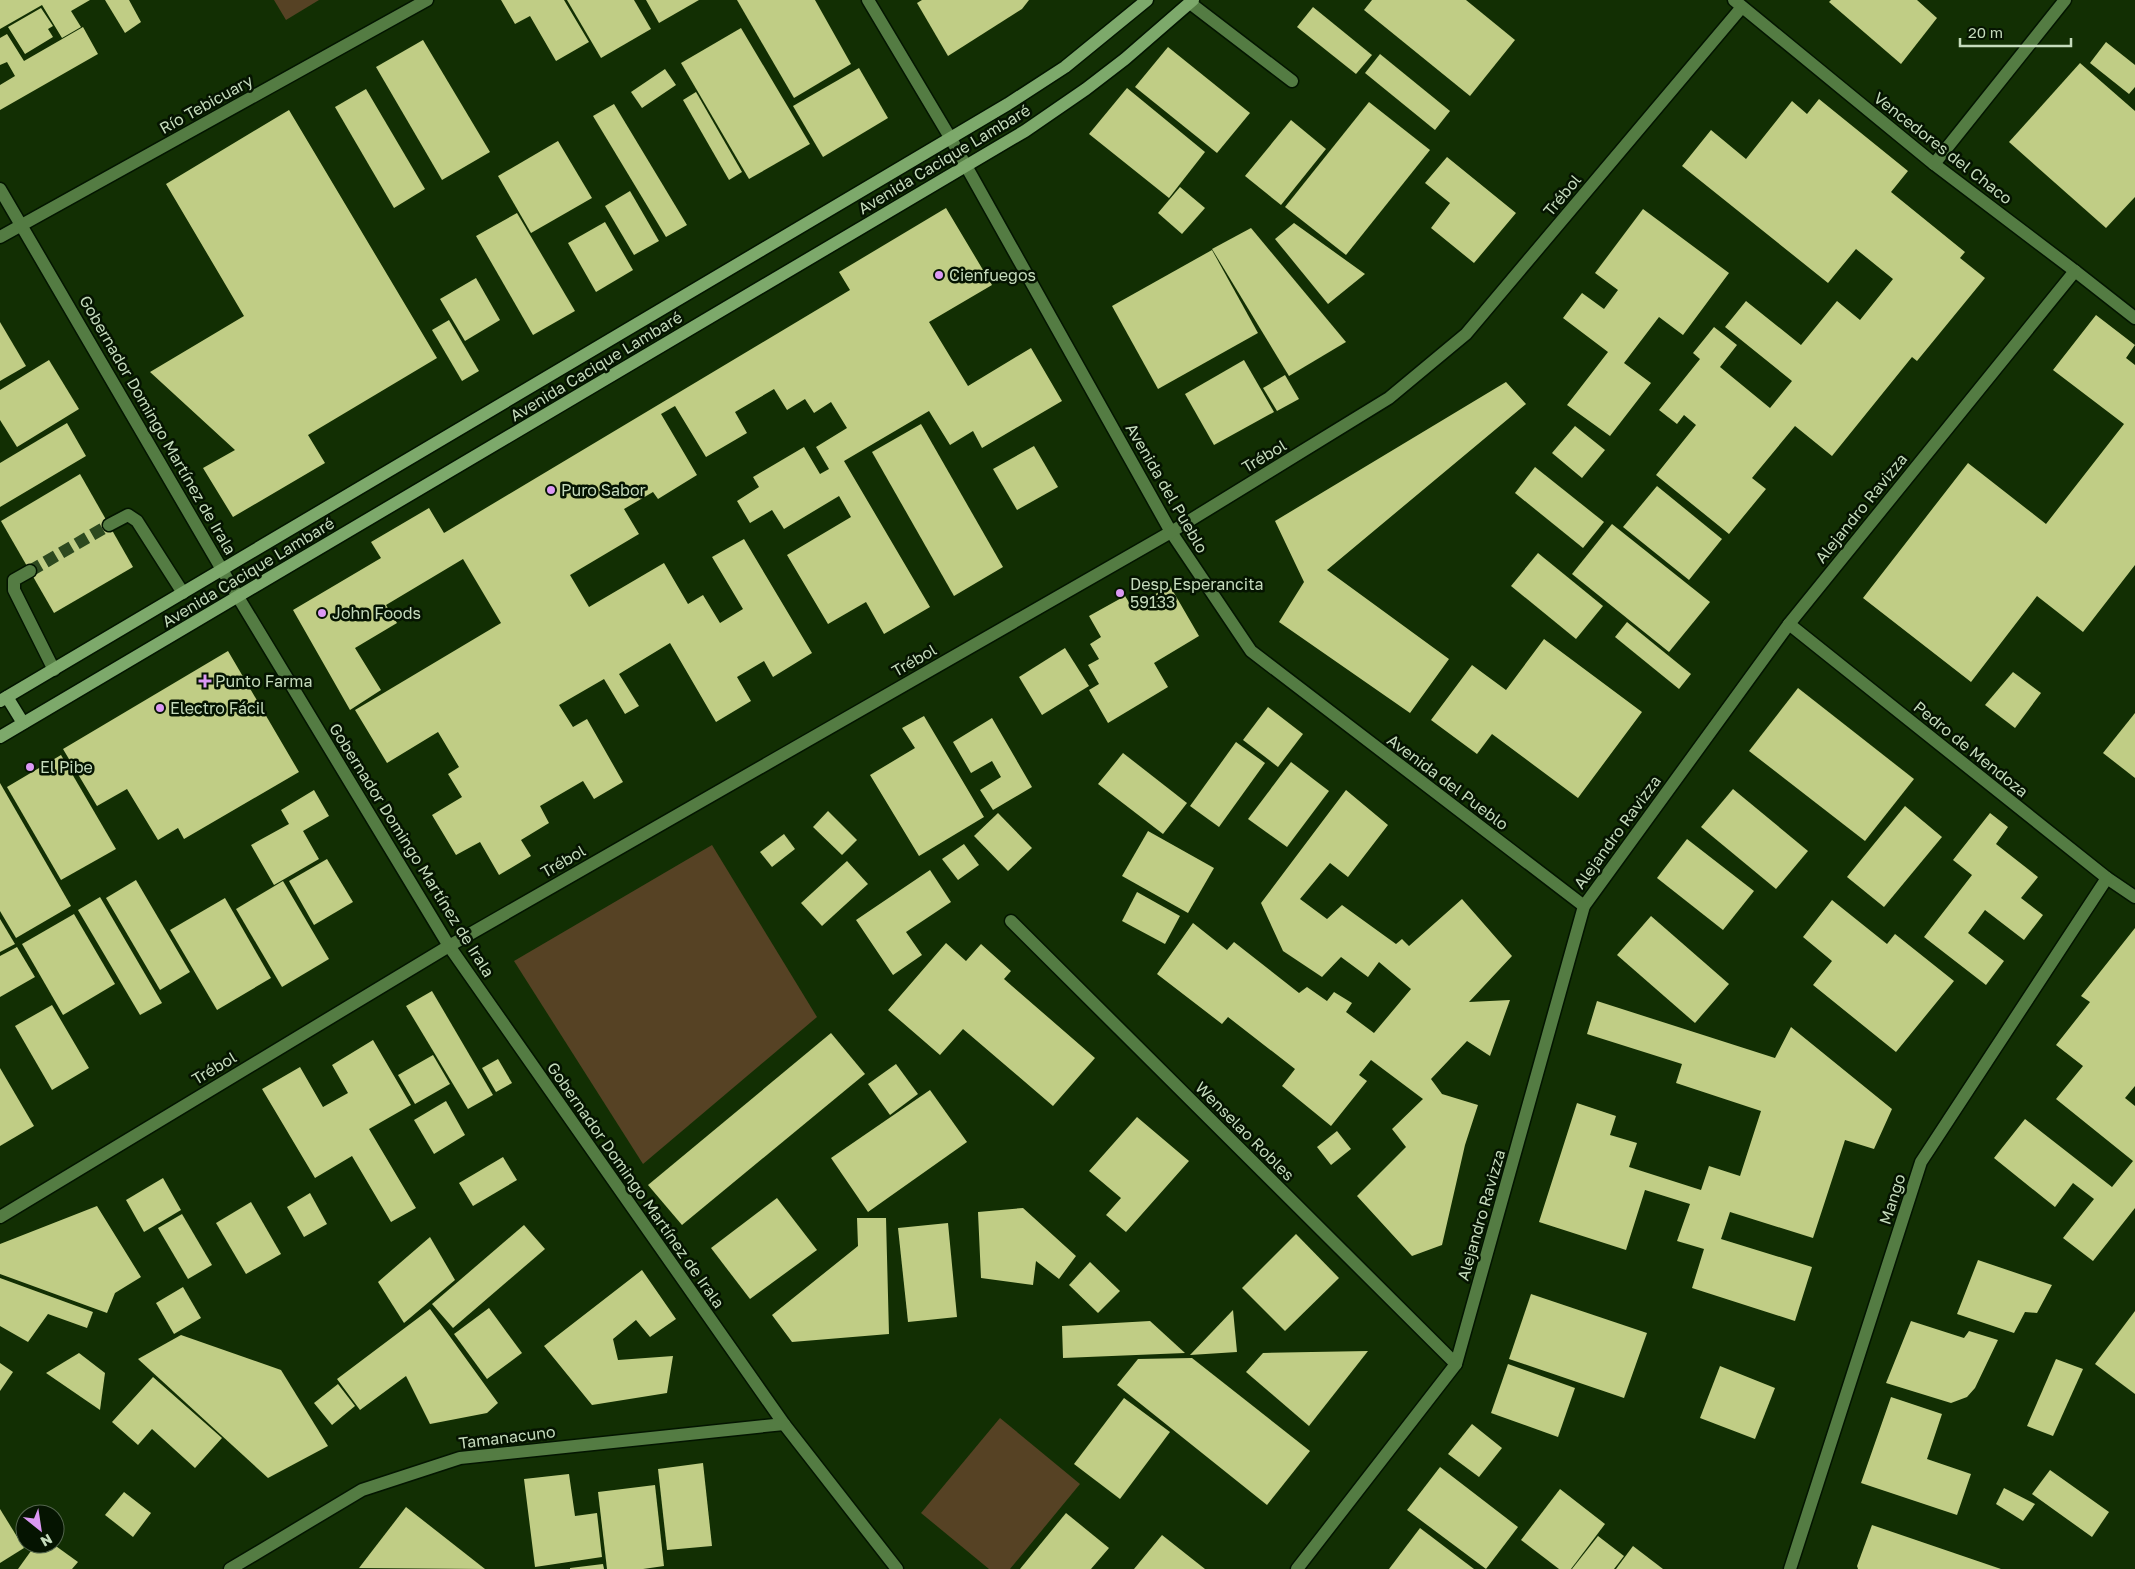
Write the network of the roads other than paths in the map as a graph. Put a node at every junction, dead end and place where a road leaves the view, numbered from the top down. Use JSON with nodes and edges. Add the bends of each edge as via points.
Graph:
{"nodes":[{"id":1,"x":427,"y":0,"type":"edge"},
{"id":2,"x":868,"y":0,"type":"edge"},
{"id":3,"x":1147,"y":0,"type":"edge"},
{"id":4,"x":2065,"y":0,"type":"edge"},
{"id":5,"x":1192,"y":1,"type":"edge"},
{"id":6,"x":1738,"y":3,"type":"edge"},
{"id":7,"x":1292,"y":81,"type":"dead end"},
{"id":8,"x":952,"y":139,"type":"junction"},
{"id":9,"x":1934,"y":164,"type":"junction"},
{"id":10,"x":967,"y":166,"type":"junction"},
{"id":11,"x":0,"y":188,"type":"edge"},
{"id":12,"x":21,"y":225,"type":"junction"},
{"id":13,"x":0,"y":237,"type":"edge"},
{"id":14,"x":2075,"y":270,"type":"junction"},
{"id":15,"x":2135,"y":318,"type":"edge"},
{"id":16,"x":109,"y":526,"type":"tunnel mouth"},
{"id":17,"x":1171,"y":532,"type":"junction"},
{"id":18,"x":224,"y":570,"type":"junction"},
{"id":19,"x":30,"y":571,"type":"tunnel mouth"},
{"id":20,"x":183,"y":593,"type":"junction"},
{"id":21,"x":238,"y":597,"type":"junction"},
{"id":22,"x":1789,"y":624,"type":"junction"},
{"id":23,"x":54,"y":670,"type":"junction"},
{"id":24,"x":3,"y":699,"type":"edge"},
{"id":25,"x":24,"y":723,"type":"junction"},
{"id":26,"x":0,"y":737,"type":"edge"},
{"id":27,"x":2107,"y":878,"type":"junction"},
{"id":28,"x":2135,"y":897,"type":"edge"},
{"id":29,"x":1584,"y":906,"type":"junction"},
{"id":30,"x":1011,"y":921,"type":"dead end"},
{"id":31,"x":449,"y":946,"type":"junction"},
{"id":32,"x":0,"y":1217,"type":"edge"},
{"id":33,"x":1456,"y":1364,"type":"junction"},
{"id":34,"x":784,"y":1424,"type":"junction"},
{"id":35,"x":230,"y":1569,"type":"edge"},
{"id":36,"x":897,"y":1569,"type":"edge"},
{"id":37,"x":1296,"y":1569,"type":"edge"},
{"id":38,"x":1790,"y":1569,"type":"edge"}],
"edges":[{"from":1,"to":12,"type":"street","name":"Río Tebicuary"},
{"from":2,"to":8,"type":"street","name":"Avenida del Pueblo"},
{"from":3,"to":8,"type":"main road","name":"Avenida Cacique Lambaré","via":[[1065,67]]},
{"from":4,"to":9,"type":"street"},
{"from":5,"to":7,"type":"street"},
{"from":5,"to":10,"type":"main road","name":"Avenida Cacique Lambaré","via":[[1086,89]]},
{"from":6,"to":9,"type":"street","name":"Vencedores del Chaco"},
{"from":6,"to":17,"type":"street","name":"Trébol","via":[[1466,334],[1389,398]]},
{"from":8,"to":10,"type":"street","name":"Avenida del Pueblo"},
{"from":8,"to":18,"type":"main road","name":"Avenida Cacique Lambaré"},
{"from":9,"to":14,"type":"street","name":"Vencedores del Chaco"},
{"from":10,"to":17,"type":"street","name":"Avenida del Pueblo"},
{"from":10,"to":21,"type":"main road","name":"Avenida Cacique Lambaré"},
{"from":11,"to":12,"type":"street","name":"Gobernador Domingo Martínez de Irala"},
{"from":12,"to":13,"type":"street","name":"Río Tebicuary"},
{"from":12,"to":18,"type":"street","name":"Gobernador Domingo Martínez de Irala"},
{"from":14,"to":15,"type":"street","name":"Vencedores del Chaco"},
{"from":14,"to":22,"type":"street","name":"Alejandro Ravizza"},
{"from":16,"to":20,"type":"street","via":[[128,515],[137,521]]},
{"from":17,"to":29,"type":"street","name":"Avenida del Pueblo","via":[[1251,652]]},
{"from":17,"to":31,"type":"street","name":"Trébol"},
{"from":18,"to":20,"type":"main road","name":"Avenida Cacique Lambaré"},
{"from":18,"to":21,"type":"street","name":"Gobernador Domingo Martínez de Irala"},
{"from":19,"to":23,"type":"street","via":[[14,580],[14,590]]},
{"from":20,"to":23,"type":"main road","name":"Avenida Cacique Lambaré"},
{"from":21,"to":25,"type":"main road","name":"Avenida Cacique Lambaré"},
{"from":21,"to":31,"type":"street","name":"Gobernador Domingo Martínez de Irala"},
{"from":22,"to":27,"type":"street","name":"Pedro de Mendoza"},
{"from":22,"to":29,"type":"street","name":"Alejandro Ravizza"},
{"from":23,"to":24,"type":"main road","name":"Avenida Cacique Lambaré"},
{"from":24,"to":25,"type":"main road"},
{"from":25,"to":26,"type":"main road","name":"Avenida Cacique Lambaré"},
{"from":27,"to":28,"type":"street","name":"Pedro de Mendoza"},
{"from":27,"to":38,"type":"street","name":"Mango","via":[[1921,1162]]},
{"from":29,"to":33,"type":"street","name":"Alejandro Ravizza"},
{"from":30,"to":33,"type":"street","name":"Wenselao Robles"},
{"from":31,"to":32,"type":"street","name":"Trébol"},
{"from":31,"to":34,"type":"street","name":"Gobernador Domingo Martínez de Irala"},
{"from":33,"to":37,"type":"street","name":"Alejandro Ravizza"},
{"from":34,"to":35,"type":"street","name":"Tamanacuno","via":[[460,1458],[362,1490]]},
{"from":34,"to":36,"type":"street","name":"Gobernador Domingo Martínez de Irala"}]}
